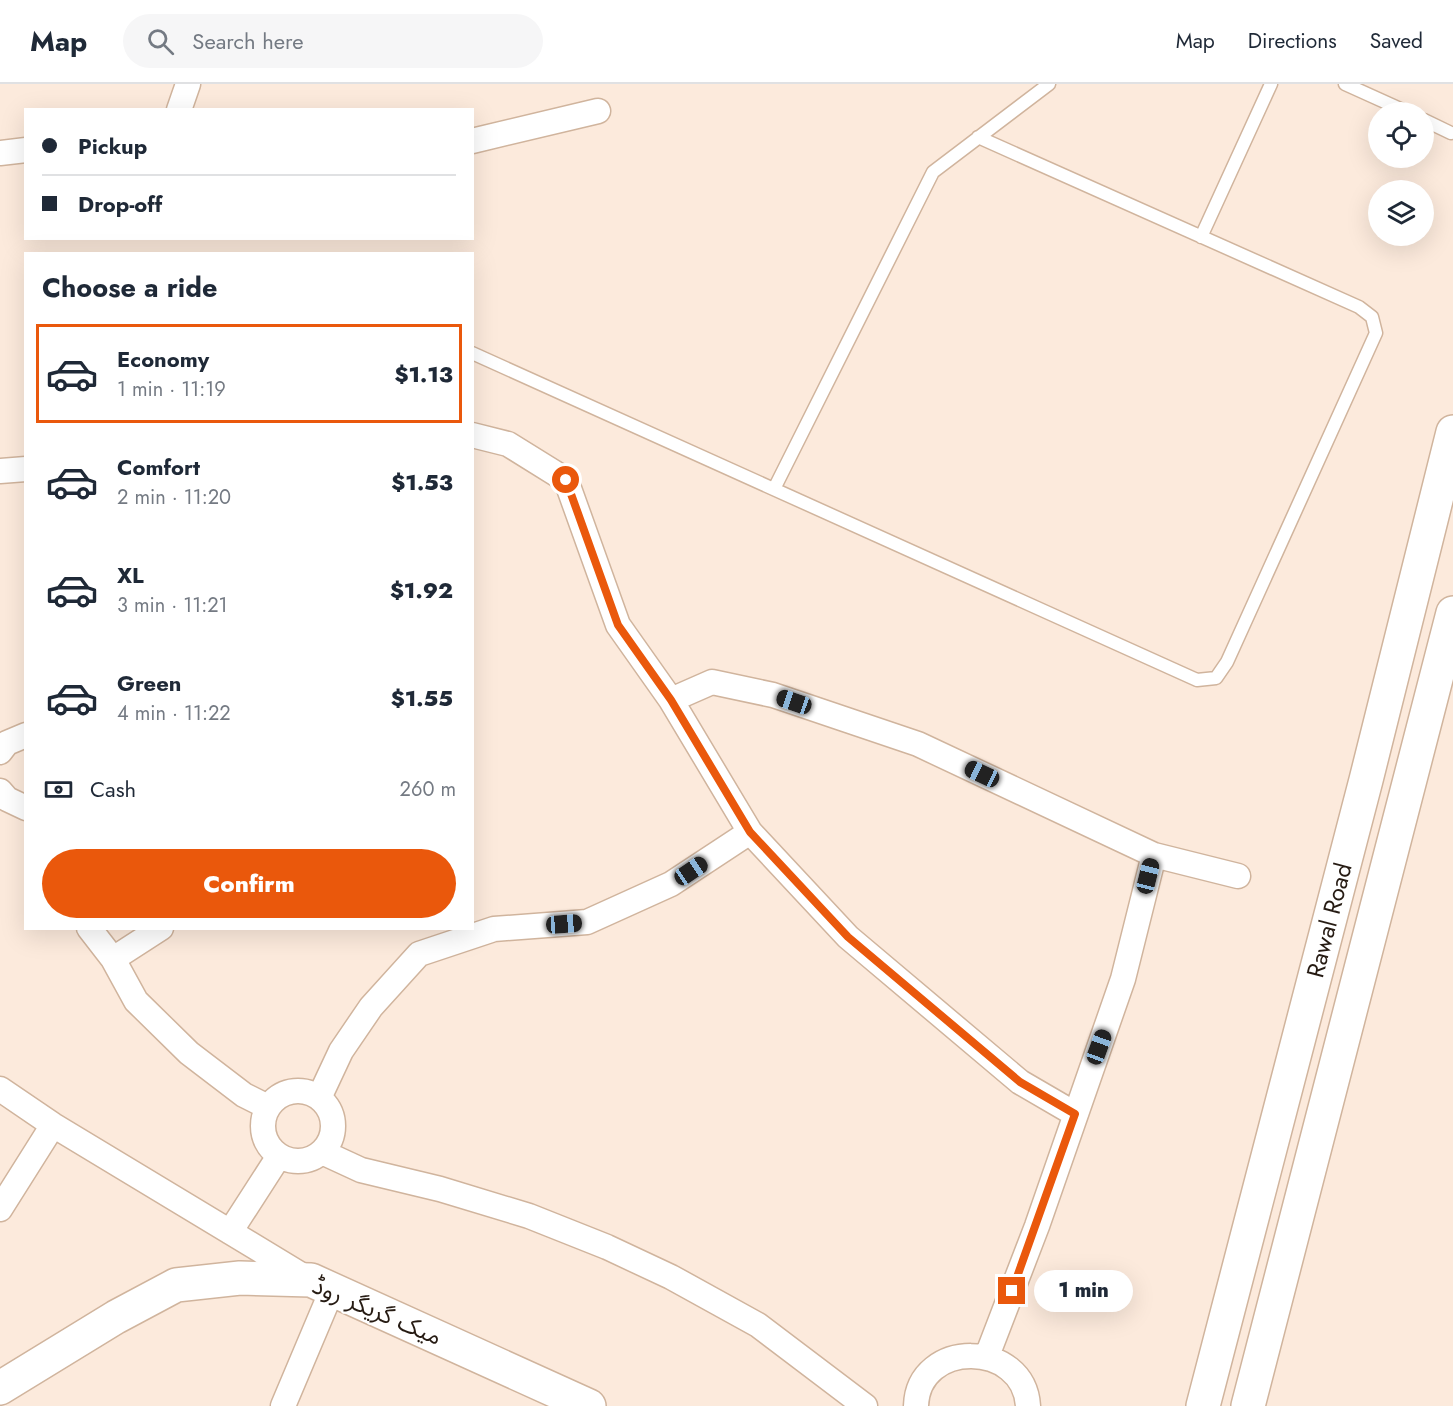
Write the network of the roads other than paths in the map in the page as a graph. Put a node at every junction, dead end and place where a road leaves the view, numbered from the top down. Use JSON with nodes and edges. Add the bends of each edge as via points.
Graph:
{"nodes":[{"id":1,"x":188,"y":84,"type":"edge"},
{"id":2,"x":1049,"y":84,"type":"edge"},
{"id":3,"x":1271,"y":84,"type":"edge"},
{"id":4,"x":1345,"y":84,"type":"edge"},
{"id":5,"x":1385,"y":102,"type":"edge"},
{"id":6,"x":180,"y":108,"type":"edge"},
{"id":7,"x":598,"y":111,"type":"dead end"},
{"id":8,"x":1434,"y":125,"type":"edge"},
{"id":9,"x":1451,"y":133,"type":"dead end"},
{"id":10,"x":978,"y":137,"type":"junction"},
{"id":11,"x":474,"y":141,"type":"edge"},
{"id":12,"x":24,"y":150,"type":"edge"},
{"id":13,"x":0,"y":153,"type":"edge"},
{"id":14,"x":1201,"y":237,"type":"junction"},
{"id":15,"x":474,"y":354,"type":"edge"},
{"id":16,"x":1453,"y":432,"type":"edge"},
{"id":17,"x":474,"y":436,"type":"edge"},
{"id":18,"x":24,"y":469,"type":"edge"},
{"id":19,"x":0,"y":471,"type":"edge"},
{"id":20,"x":774,"y":489,"type":"junction"},
{"id":21,"x":1453,"y":613,"type":"edge"},
{"id":22,"x":671,"y":700,"type":"junction"},
{"id":23,"x":24,"y":736,"type":"edge"},
{"id":24,"x":0,"y":752,"type":"edge"},
{"id":25,"x":0,"y":791,"type":"edge"},
{"id":26,"x":24,"y":807,"type":"edge"},
{"id":27,"x":750,"y":832,"type":"junction"},
{"id":28,"x":1154,"y":855,"type":"junction"},
{"id":29,"x":1238,"y":876,"type":"dead end"},
{"id":30,"x":91,"y":930,"type":"edge"},
{"id":31,"x":158,"y":930,"type":"edge"},
{"id":32,"x":113,"y":959,"type":"junction"},
{"id":33,"x":0,"y":1089,"type":"edge"},
{"id":34,"x":319,"y":1098,"type":"junction"},
{"id":35,"x":268,"y":1107,"type":"junction"},
{"id":36,"x":1075,"y":1114,"type":"junction"},
{"id":37,"x":53,"y":1125,"type":"junction"},
{"id":38,"x":322,"y":1152,"type":"junction"},
{"id":39,"x":279,"y":1156,"type":"junction"},
{"id":40,"x":0,"y":1209,"type":"edge"},
{"id":41,"x":230,"y":1232,"type":"junction"},
{"id":42,"x":321,"y":1285,"type":"junction"},
{"id":43,"x":987,"y":1356,"type":"junction"},
{"id":44,"x":0,"y":1388,"type":"edge"},
{"id":45,"x":283,"y":1406,"type":"edge"},
{"id":46,"x":589,"y":1406,"type":"edge"},
{"id":47,"x":865,"y":1406,"type":"edge"},
{"id":48,"x":916,"y":1406,"type":"edge"},
{"id":49,"x":1029,"y":1406,"type":"edge"},
{"id":50,"x":1203,"y":1406,"type":"edge"},
{"id":51,"x":1248,"y":1406,"type":"edge"}],
"edges":[{"from":1,"to":6,"type":"street"},
{"from":2,"to":10,"type":"lane"},
{"from":3,"to":14,"type":"lane"},
{"from":4,"to":5,"type":"lane"},
{"from":7,"to":11,"type":"street"},
{"from":8,"to":9,"type":"lane"},
{"from":10,"to":14,"type":"lane"},
{"from":10,"to":20,"type":"lane","via":[[933,172]]},
{"from":12,"to":13,"type":"street"},
{"from":14,"to":20,"type":"lane","via":[[1359,307],[1372,317],[1376,333],[1227,662],[1216,678],[1197,680]]},
{"from":15,"to":20,"type":"lane"},
{"from":16,"to":50,"type":"main road","name":"Rawal Road"},
{"from":17,"to":22,"type":"street","via":[[508,444],[566,480],[618,625]]},
{"from":18,"to":19,"type":"street"},
{"from":21,"to":51,"type":"main road","name":"Rawal Road"},
{"from":22,"to":27,"type":"street"},
{"from":22,"to":28,"type":"street","via":[[712,682],[773,694],[918,744]]},
{"from":23,"to":24,"type":"street","via":[[7,743]]},
{"from":25,"to":26,"type":"street"},
{"from":27,"to":34,"type":"street","via":[[671,885],[587,922],[495,929],[419,954],[371,1007],[341,1051]]},
{"from":27,"to":36,"type":"street","via":[[848,937],[1020,1082]]},
{"from":28,"to":29,"type":"street"},
{"from":28,"to":36,"type":"street","via":[[1123,979]]},
{"from":30,"to":32,"type":"street"},
{"from":31,"to":32,"type":"street"},
{"from":32,"to":35,"type":"street","via":[[136,1001],[189,1053],[244,1095]]},
{"from":33,"to":37,"type":"street"},
{"from":34,"to":35,"type":"street","via":[[308,1093],[285,1093]]},
{"from":34,"to":38,"type":"street","via":[[330,1113],[333,1131]]},
{"from":35,"to":39,"type":"street","via":[[262,1128],[271,1149]]},
{"from":36,"to":43,"type":"street"},
{"from":37,"to":40,"type":"street"},
{"from":37,"to":41,"type":"street"},
{"from":38,"to":39,"type":"street","via":[[300,1161]]},
{"from":38,"to":47,"type":"street","via":[[361,1170],[529,1216],[608,1247],[758,1325]]},
{"from":39,"to":41,"type":"street"},
{"from":41,"to":42,"type":"street"},
{"from":42,"to":44,"type":"main road","name":"میک گریگر روڈ","via":[[240,1278],[176,1285]]},
{"from":42,"to":45,"type":"street"},
{"from":42,"to":46,"type":"main road","name":"میک گریگر روڈ"},
{"from":43,"to":48,"type":"street","via":[[959,1356],[934,1369],[922,1384]]},
{"from":43,"to":49,"type":"street","via":[[1014,1373],[1024,1386]]}]}
